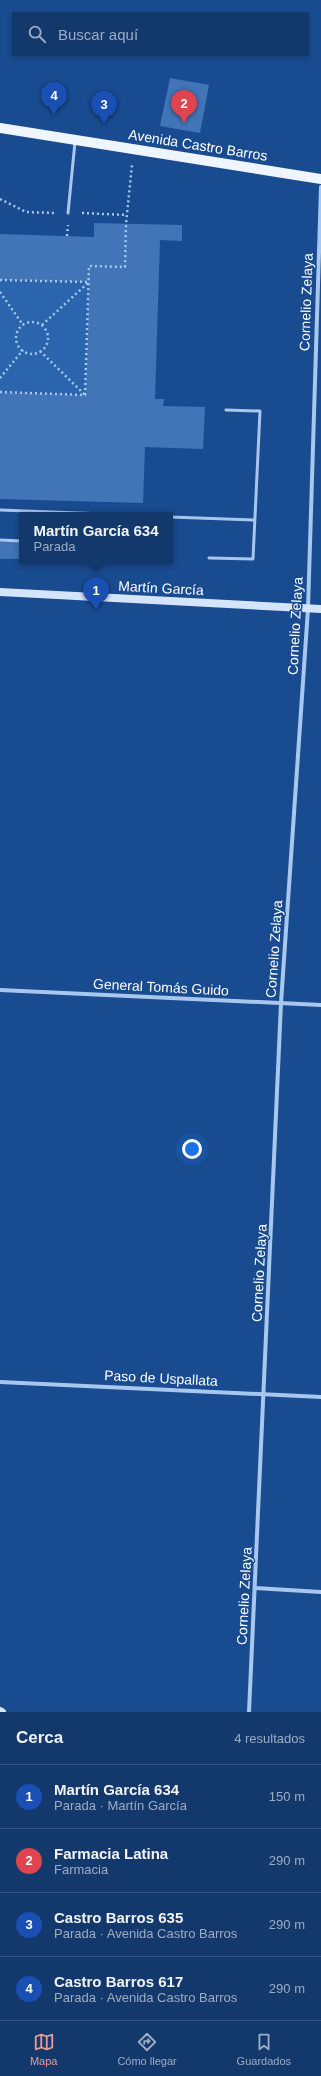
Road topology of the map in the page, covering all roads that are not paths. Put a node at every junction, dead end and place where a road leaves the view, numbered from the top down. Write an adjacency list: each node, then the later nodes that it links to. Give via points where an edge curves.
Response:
1 (0, 128): 2 (main road, Avenida Castro Barros)
2 (75, 140): 3 (main road, Avenida Castro Barros); 5 (lane)
3 (321, 179)
4 (321, 187): 15 (street, Cornelio Zelaya)
5 (68, 213)
6 (226, 410): 10 (lane, via 260,411)
7 (0, 510): 8 (lane)
8 (34, 512)
9 (173, 517): 10 (lane)
10 (254, 520): 13 (lane, via 253,559)
11 (0, 540): 12 (lane)
12 (19, 541)
13 (209, 558)
14 (0, 592): 15 (main road, Martín García)
15 (308, 609): 16 (main road, Martín García); 18 (street, Cornelio Zelaya)
16 (321, 609)
17 (0, 990): 18 (street, General Tomás Guido)
18 (281, 1003): 19 (street, General Tomás Guido); 21 (street, Cornelio Zelaya)
19 (321, 1005)
20 (0, 1382): 21 (street, Paso de Uspallata)
21 (264, 1394): 22 (street, Paso de Uspallata); 23 (street, Cornelio Zelaya)
22 (321, 1398)
23 (255, 1588): 24 (street); 25 (street, Cornelio Zelaya)
24 (321, 1592)
25 (249, 1712)

